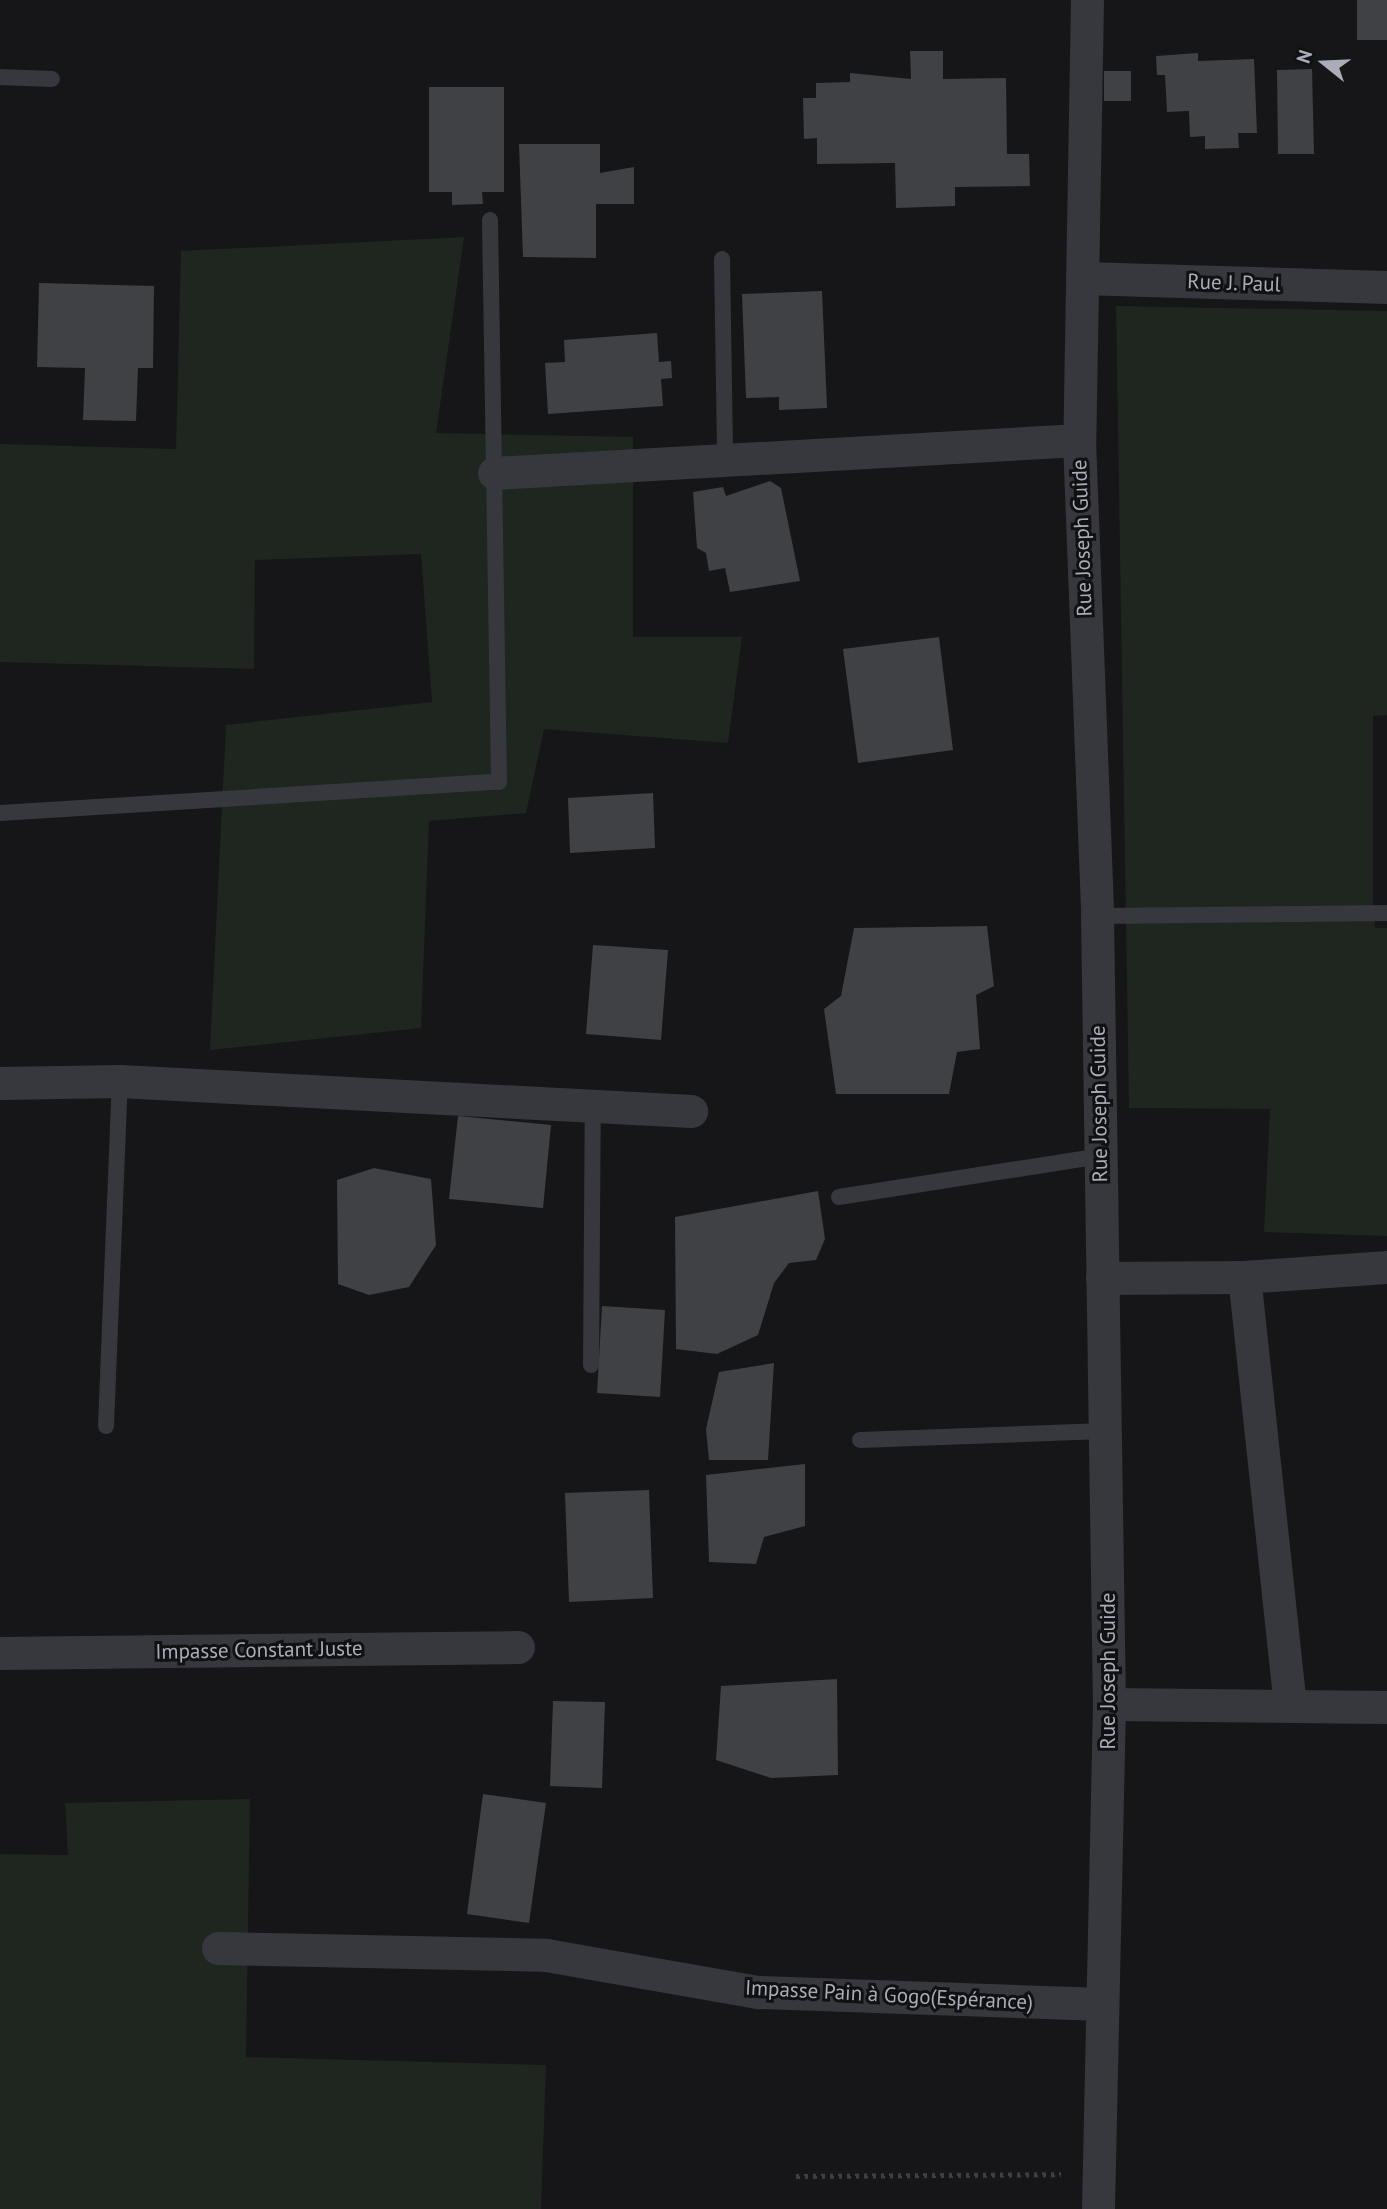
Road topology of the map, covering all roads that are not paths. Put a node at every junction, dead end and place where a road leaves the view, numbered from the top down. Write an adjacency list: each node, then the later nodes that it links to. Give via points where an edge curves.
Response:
1 (1087, 0): 6 (street, Rue Joseph Guide)
2 (0, 78): 3 (lane)
3 (52, 79)
4 (490, 220): 10 (lane)
5 (722, 259): 9 (lane)
6 (1082, 278): 7 (street, Rue J. Paul); 8 (street, Rue Joseph Guide)
7 (1387, 287)
8 (1079, 440): 9 (street); 13 (street, Rue Joseph Guide)
9 (725, 460): 10 (street)
10 (494, 473): 11 (lane, via 499,782)
11 (0, 813)
12 (1387, 913): 13 (lane)
13 (1097, 916): 18 (street, Rue Joseph Guide)
14 (120, 1081): 15 (street); 16 (street); 24 (lane)
15 (0, 1083)
16 (593, 1107): 17 (street); 23 (lane)
17 (691, 1111)
18 (1100, 1156): 19 (lane); 22 (street, Rue Joseph Guide)
19 (838, 1197)
20 (1387, 1267): 21 (street)
21 (1244, 1277): 22 (street); 30 (street)
22 (1102, 1278): 25 (street, Rue Joseph Guide)
23 (591, 1365)
24 (106, 1426)
25 (1104, 1431): 26 (lane); 29 (street, Rue Joseph Guide)
26 (860, 1440)
27 (517, 1647): 28 (street, Impasse Constant Juste)
28 (0, 1653)
29 (1109, 1704): 30 (street); 33 (street, Rue Joseph Guide)
30 (1290, 1706): 31 (street)
31 (1387, 1707)
32 (218, 1948): 33 (street, Impasse Pain à Gogo(Espérance), via 546,1955 759,1992)
33 (1102, 2004): 34 (street, Rue Joseph Guide)
34 (1098, 2209)

